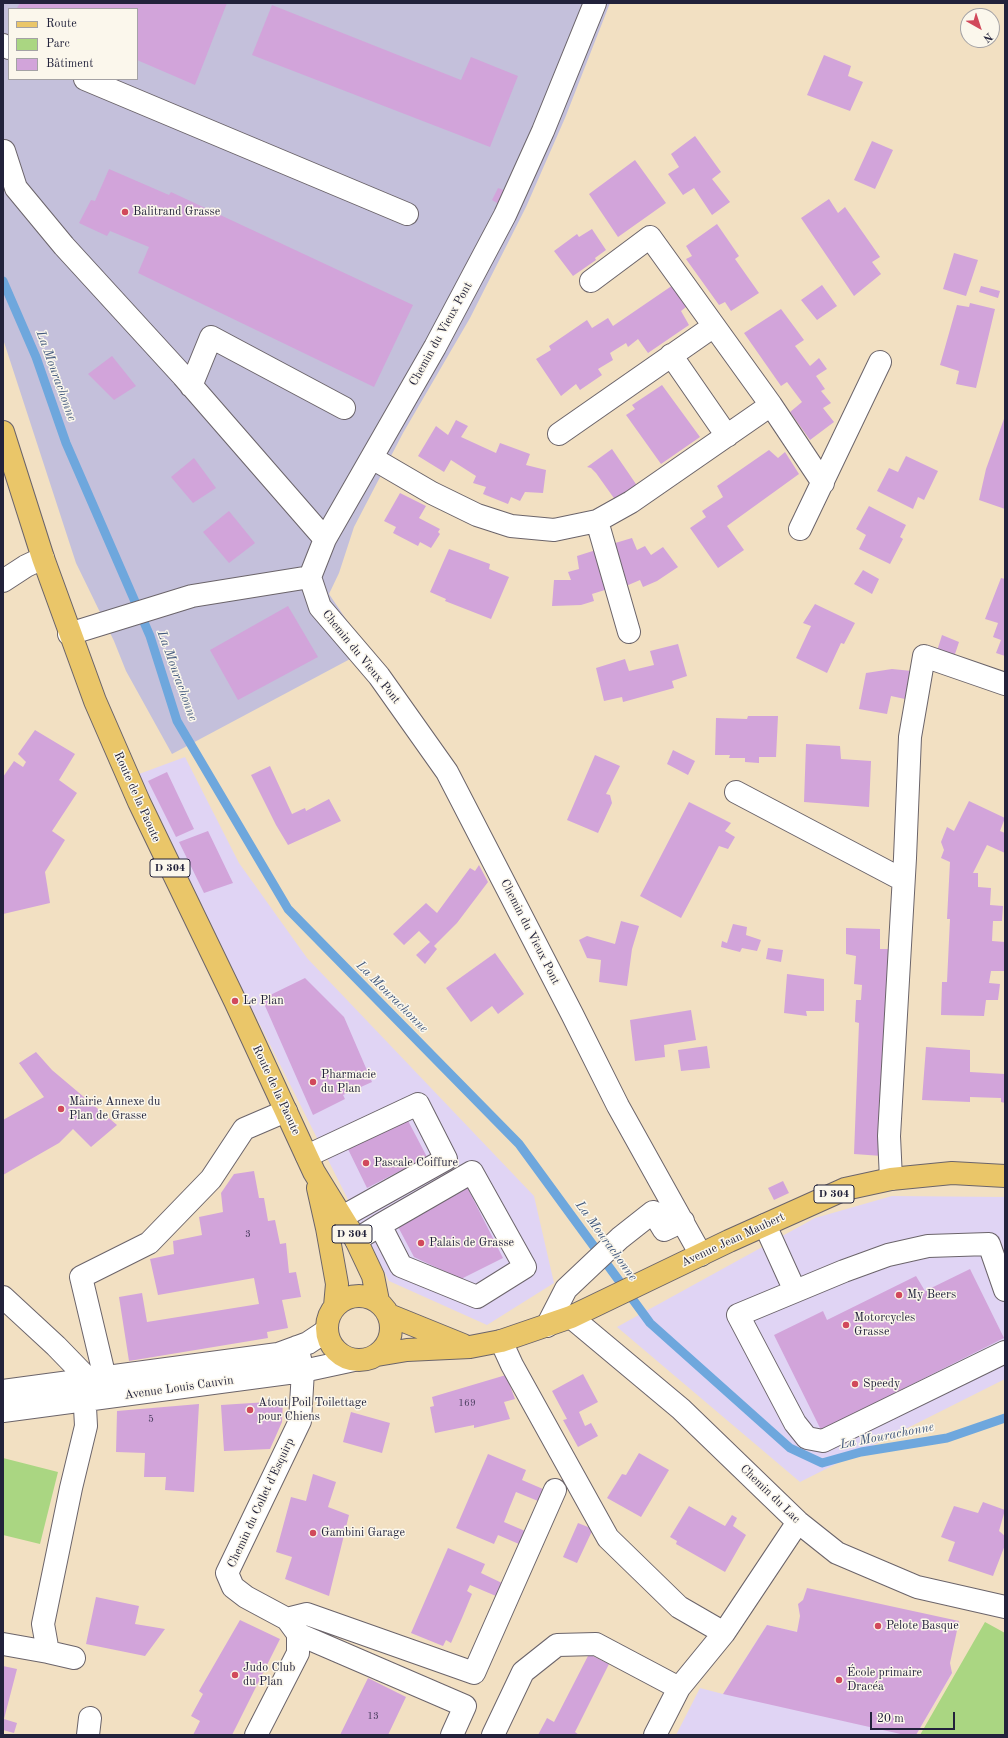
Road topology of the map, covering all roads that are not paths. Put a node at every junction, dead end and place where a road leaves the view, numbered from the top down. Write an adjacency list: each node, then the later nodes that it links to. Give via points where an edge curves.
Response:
1 (595, 3): 15 (street, Chemin du Vieux Pont, via 543,131 505,215)
2 (87, 80): 4 (street)
3 (4, 151): 9 (street, via 16,188 64,246)
4 (407, 214)
5 (591, 281): 6 (street, via 650,237)
6 (714, 326): 7 (street); 10 (street)
7 (671, 355): 13 (street); 14 (street)
8 (880, 362): 16 (street)
9 (191, 386): 11 (street, via 211,337); 19 (street)
10 (771, 405): 14 (street); 16 (street)
11 (344, 408)
12 (3, 432): 20 (main road, Route de la Paoute / D 304)
13 (559, 434)
14 (727, 436): 17 (street, via 631,502)
15 (372, 458): 17 (street, via 470,512 512,526 554,530); 19 (street, Chemin du Vieux Pont)
16 (823, 483): 18 (street)
17 (597, 521): 23 (street)
18 (800, 529)
19 (325, 539): 21 (street, Chemin du Vieux Pont)
20 (42, 558): 22 (street); 24 (main road, Route de la Paoute / D 304)
21 (310, 577): 24 (street, via 192,596); 33 (street, Chemin du Vieux Pont, via 320,607 379,676 447,772 618,1106)
22 (3, 581)
23 (629, 632)
24 (69, 634): 28 (main road, Route de la Paoute / D 304, via 139,802)
25 (1005, 684): 27 (street, via 924,656 910,736)
26 (736, 792): 27 (street)
27 (904, 880): 31 (street, via 889,1136)
28 (286, 1111): 29 (main road, Route de la Paoute / D 304); 53 (street, via 244,1129 211,1179 149,1243 81,1277)
29 (310, 1164): 32 (main road, Route de la Paoute / D 304); 32 (street, via 418,1104 446,1159); 41 (main road, Route de la Paoute / D 304, via 327,1228 337,1284)
30 (1005, 1176): 31 (main road, Avenue Jean Maubert / D 304, via 952,1173)
31 (891, 1179): 35 (main road, Avenue Jean Maubert / D 304, via 845,1189)
32 (342, 1217): 36 (main road, Route de la Paoute / D 304)
33 (683, 1221): 37 (street, Chemin du Vieux Pont); 44 (street, via 664,1230 653,1212 620,1238 566,1289)
34 (380, 1225): 34 (street, via 472,1172 525,1267 477,1297 401,1266); 36 (street)
35 (765, 1225): 37 (main road, Avenue Jean Maubert / D 304); 39 (street)
36 (356, 1240): 42 (main road, Route de la Paoute / D 304, via 373,1276)
37 (701, 1255): 43 (main road, Avenue Jean Maubert / D 304)
38 (1005, 1290): 39 (street, via 989,1244 928,1246 888,1255)
39 (795, 1291): 49 (street, via 738,1315 795,1423 808,1438 824,1441)
40 (3, 1297): 53 (street, via 56,1346)
41 (335, 1306): 42 (main road, via 351,1296 369,1297); 45 (main road, via 328,1317)
42 (383, 1308): 48 (main road); 50 (main road, via 391,1332 389,1341)
43 (572, 1317): 44 (main road, Avenue Jean Maubert / D 304); 57 (street, Chemin du Lac, via 681,1409)
44 (547, 1326): 46 (main road, Avenue Jean Maubert / D 304)
45 (326, 1331): 47 (street, Avenue Louis Cauvin); 51 (main road, via 335,1350)
46 (501, 1341): 48 (main road, Avenue Jean Maubert / D 304); 60 (street, via 608,1538 680,1606)
47 (298, 1347): 52 (street, Chemin du Collet d'Esquirp); 53 (street, Avenue Louis Cauvin, via 278,1354)
48 (470, 1347): 50 (main road, Avenue Jean Maubert / D 304, via 407,1350)
49 (1005, 1352)
50 (377, 1355): 51 (main road)
51 (354, 1360): 52 (street, Avenue Louis Cauvin)
52 (303, 1371): 53 (street, Avenue Louis Cauvin); 59 (street, Chemin du Collet d'Esquirp, via 300,1421 228,1573 233,1587)
53 (91, 1385): 54 (street, Avenue Louis Cauvin); 55 (street, Avenue Louis Cauvin); 62 (street, via 86,1426 43,1624)
54 (3, 1391)
55 (3, 1411)
56 (555, 1490): 59 (street, via 474,1673 307,1614)
57 (798, 1522): 58 (street, Chemin du Lac, via 838,1553 917,1587); 60 (street)
58 (1005, 1607)
59 (292, 1627): 65 (street, via 298,1653); 66 (street, Chemin du Collet d'Esquirp, via 465,1706)
60 (724, 1633): 64 (street)
61 (3, 1644): 62 (street)
62 (48, 1652): 63 (street)
63 (74, 1658)
64 (679, 1688): 67 (street, via 596,1644 557,1645 523,1672); 68 (street)
65 (256, 1735)
66 (452, 1735)
67 (493, 1735)
68 (655, 1735)

